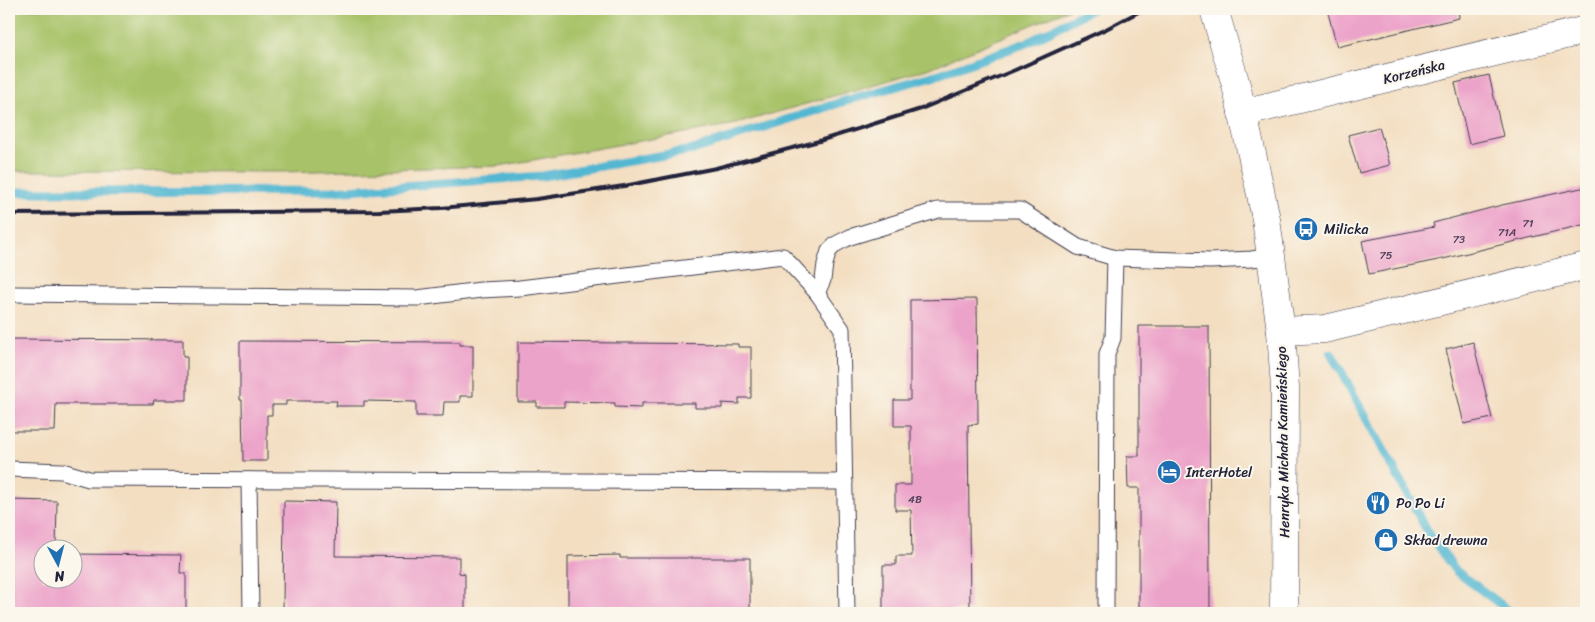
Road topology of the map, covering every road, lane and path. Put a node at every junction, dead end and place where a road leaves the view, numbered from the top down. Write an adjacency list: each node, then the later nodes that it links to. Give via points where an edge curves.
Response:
1 (1214, 9): 3 (street, Henryka Michała Kamieńskiego)
2 (1586, 30): 3 (street, Korzeńska)
3 (1242, 113): 4 (street, Henryka Michała Kamieńskiego)
4 (1271, 256): 5 (lane, via 1210,261); 9 (street, Henryka Michała Kamieńskiego)
5 (1115, 258): 7 (lane, via 1078,247 1020,210 938,210 836,244 829,251); 15 (lane, via 1113,338 1107,354)
6 (1586, 266): 9 (street, via 1326,329)
7 (817, 293): 8 (lane, via 783,256 417,298); 12 (lane, via 842,329)
8 (13, 294)
9 (1281, 330): 16 (street, Henryka Michała Kamieńskiego, via 1285,388)
10 (9, 469): 11 (lane, via 62,471 89,479)
11 (249, 480): 12 (lane); 13 (lane)
12 (845, 482): 14 (lane)
13 (251, 613)
14 (847, 613)
15 (1106, 613)
16 (1284, 613)

